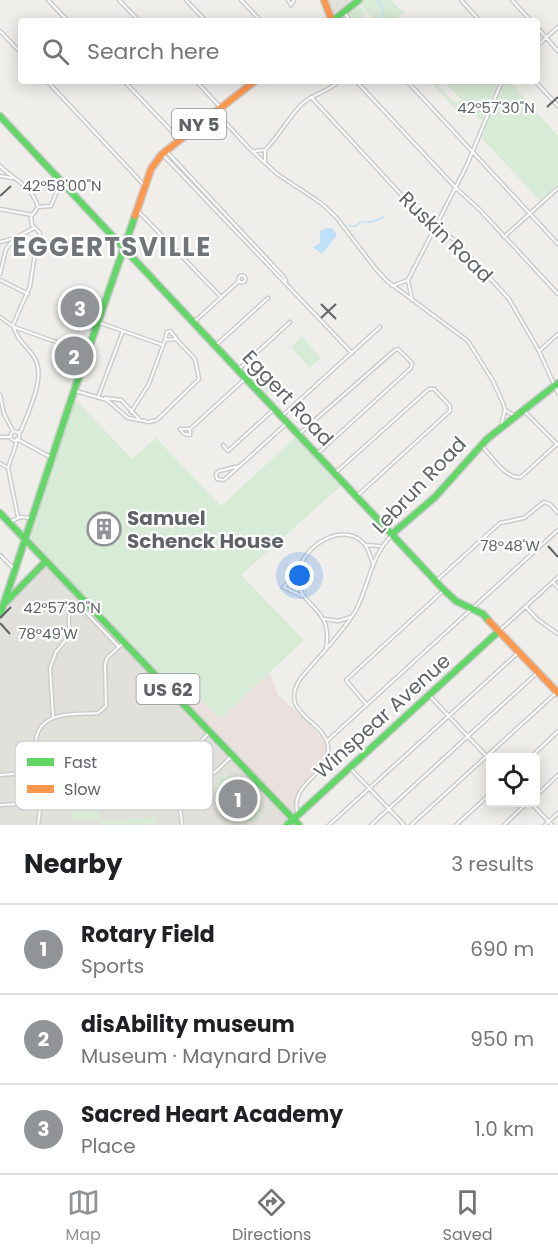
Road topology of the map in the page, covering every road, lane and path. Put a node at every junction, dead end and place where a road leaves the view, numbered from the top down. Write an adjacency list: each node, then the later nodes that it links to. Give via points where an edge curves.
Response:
1 (48, 0): 12 (street)
2 (119, 0): 13 (street)
3 (186, 0): 14 (street)
4 (241, 0): 15 (street)
5 (288, 0): 6 (street, via 291,5)
6 (294, 0)
7 (324, 0): 16 (street)
8 (359, 0): 11 (street)
9 (461, 0): 19 (street)
10 (512, 0): 20 (street)
11 (343, 12): 17 (street); 18 (street)
12 (65, 18)
13 (136, 18)
14 (203, 18)
15 (258, 18)
16 (331, 18)
17 (336, 18)
18 (348, 18)
19 (477, 18)
20 (528, 18)
21 (558, 27): 24 (street)
22 (0, 31): 26 (street)
23 (540, 31): 24 (street)
24 (546, 38): 25 (street); 27 (street)
25 (540, 43)
26 (18, 50)
27 (558, 51)
28 (50, 84): 56 (street)
29 (127, 84): 43 (street)
30 (199, 84): 39 (street)
31 (251, 84): 39 (street, NY 5)
32 (335, 84): 37 (street)
33 (359, 84): 58 (street)
34 (410, 84): 47 (street)
35 (501, 84): 47 (street)
36 (538, 84): 38 (street)
37 (311, 97): 44 (street); 66 (street, Ruskin Road, via 418,214)
38 (558, 106)
39 (221, 108): 40 (street, NY 5); 42 (street)
40 (213, 114): 42 (street); 43 (street, NY 5)
41 (0, 116): 55 (street, Eggert Road)
42 (224, 121): 45 (street)
43 (180, 140): 46 (street, NY 5)
44 (265, 150): 45 (street); 48 (street)
45 (252, 151): 48 (street)
46 (164, 152): 50 (street); 52 (street); 56 (street, NY 5)
47 (473, 152): 58 (street); 62 (street)
48 (267, 165): 79 (street, via 336,217)
49 (0, 166): 51 (street)
50 (185, 171): 52 (street); 64 (street)
51 (6, 172): 53 (street); 54 (street)
52 (181, 174): 65 (street)
53 (1, 177): 54 (street)
54 (15, 179): 59 (street, via 31,191)
55 (61, 181): 59 (street, via 51,206); 72 (street, Eggert Road)
56 (144, 185): 61 (street, NY 5)
57 (558, 188): 62 (street)
58 (456, 189): 66 (street); 68 (street)
59 (38, 207): 63 (street)
60 (0, 209): 63 (street)
61 (136, 209): 72 (street, NY 5); 82 (street)
62 (530, 213): 68 (street); 71 (street)
63 (32, 215): 67 (street)
64 (230, 220): 65 (street); 78 (street)
65 (227, 223): 78 (street)
66 (436, 226): 76 (street); 97 (street, Ruskin Road, via 457,242 509,299)
67 (34, 228): 69 (street); 80 (street, via 40,232)
68 (504, 237): 81 (street)
69 (15, 238): 70 (street); 73 (street)
70 (0, 242): 73 (street)
71 (558, 244)
72 (123, 247): 86 (street, NY 5); 87 (street, Eggert Road)
73 (6, 249): 74 (street)
74 (0, 274)
75 (0, 280): 80 (street)
76 (408, 280): 79 (street); 84 (street)
77 (239, 281): 82 (street)
78 (287, 284): 99 (street)
79 (392, 286): 84 (street)
80 (28, 294): 89 (street)
81 (558, 294)
82 (221, 297): 87 (street)
83 (268, 298): 96 (street)
84 (412, 300): 109 (street, via 468,340)
85 (0, 318): 89 (street)
86 (97, 322): 91 (street); 98 (street, NY 5)
87 (194, 322): 96 (street, Eggert Road)
88 (290, 322): 100 (street)
89 (14, 327): 98 (street); 119 (street, via 36,360 39,374)
90 (380, 327): 99 (street)
91 (123, 331): 95 (street); 106 (street)
92 (558, 334): 97 (street)
93 (176, 339): 94 (street); 94 (street, via 170,331); 114 (street, via 195,359 198,381 156,420)
94 (165, 340): 95 (street)
95 (163, 345): 111 (street, via 149,384)
96 (216, 345): 100 (street, Eggert Road)
97 (539, 351): 102 (street, Ruskin Road)
98 (87, 353): 103 (street, NY 5)
99 (352, 353): 112 (street)
100 (239, 369): 101 (street, Eggert Road)
101 (247, 378): 108 (street, Eggert Road); 117 (street)
102 (556, 384): 104 (street, Ruskin Road); 110 (street, Lebrun Road)
103 (74, 391): 106 (street); 128 (street, NY 5)
104 (558, 393)
105 (0, 395): 118 (street)
106 (98, 396): 107 (street)
107 (103, 398): 111 (street, via 121,400); 114 (street, via 125,417)
108 (275, 408): 112 (street, Eggert Road); 125 (street, via 228,451)
109 (505, 410): 113 (street); 116 (street)
110 (523, 411): 113 (street, Lebrun Road); 124 (street)
111 (131, 412): 114 (street)
112 (282, 416): 115 (street, Eggert Road)
113 (515, 416): 116 (street, Lebrun Road)
114 (141, 420)
115 (288, 422): 120 (street, Eggert Road); 130 (street)
116 (501, 426): 126 (street, Lebrun Road)
117 (190, 429)
118 (13, 431): 119 (street); 122 (street)
119 (18, 433): 123 (street)
120 (299, 434): 127 (street, Eggert Road); 127 (street, via 395,350 412,363)
121 (0, 437): 122 (street)
122 (10, 437): 123 (street)
123 (17, 440): 128 (street); 131 (street)
124 (557, 444): 126 (street, via 517,478 509,475)
125 (223, 445)
126 (481, 445): 140 (street, Lebrun Road, via 439,493)
127 (317, 453): 132 (street, Eggert Road)
128 (52, 458): 137 (street, NY 5)
129 (0, 464): 131 (street)
130 (240, 466): 130 (street, via 219,471 217,479 223,481)
131 (8, 468): 136 (street)
132 (335, 473): 133 (street, Eggert Road); 133 (street, via 429,389 442,397 450,411)
133 (357, 496): 140 (street, Eggert Road)
134 (0, 513): 138 (street, US 62)
135 (558, 513): 150 (street, via 544,502 524,518 500,523)
136 (18, 518): 137 (street); 138 (street)
137 (31, 518): 141 (street, NY 5)
138 (9, 523): 141 (street, US 62)
139 (558, 530): 157 (street)
140 (392, 534): 143 (street, Lebrun Road); 150 (street, Eggert Road)
141 (24, 539): 145 (street, US 62); 147 (street, NY 5)
142 (365, 545): 143 (street); 146 (street); 148 (street, via 347,535 324,540 306,555)
143 (382, 545): 146 (street, Lebrun Road)
144 (0, 555): 147 (street)
145 (46, 561): 155 (street); 163 (street, US 62)
146 (373, 564): 160 (street, Lebrun Road)
147 (13, 569): 155 (street, NY 5)
148 (298, 572): 154 (street); 154 (street, via 284,587)
149 (558, 577): 151 (street)
150 (436, 581): 153 (street, Eggert Road)
151 (553, 582): 152 (street); 156 (street)
152 (558, 588)
153 (444, 590): 157 (street, Eggert Road, via 456,601); 169 (street, via 346,680)
154 (303, 597): 159 (street)
155 (2, 602): 158 (street, NY 5)
156 (526, 607): 161 (street); 162 (street)
157 (473, 608): 161 (street, Eggert Road); 169 (street)
158 (0, 615)
159 (322, 617): 160 (street, via 338,621); 164 (street, via 327,632)
160 (351, 617): 164 (street, Lebrun Road)
161 (499, 631): 165 (street, Eggert Road); 168 (street, Winspear Avenue)
162 (558, 634)
163 (121, 644): 171 (street, via 105,664 106,706 98,713); 171 (street, via 81,607 71,610 67,618 69,636 56,652 50,668); 173 (street, US 62)
164 (326, 649): 177 (street, Lebrun Road, via 300,679 294,695 298,709)
165 (519, 652): 166 (street, Eggert Road); 170 (street)
166 (538, 672): 167 (street, Eggert Road); 174 (street)
167 (557, 693): 178 (street)
168 (429, 695): 170 (street); 183 (street, Winspear Avenue)
169 (366, 705): 177 (street)
170 (449, 716): 174 (street); 188 (street)
171 (53, 717): 175 (street, via 42,724)
172 (558, 731): 179 (street)
173 (210, 732): 176 (street); 180 (street, US 62)
174 (468, 736): 181 (street); 195 (street)
175 (37, 741)
176 (201, 741)
177 (327, 741): 199 (street, via 325,762 298,795)
178 (490, 753)
179 (535, 753)
180 (232, 755): 184 (street); 199 (street, US 62)
181 (486, 755)
182 (486, 757): 208 (street)
183 (350, 767): 188 (street); 199 (street, Winspear Avenue)
184 (213, 773)
185 (15, 774): 186 (street)
186 (0, 775)
187 (558, 775): 189 (street)
188 (369, 788): 195 (street); 205 (street)
189 (540, 792)
190 (486, 798): 209 (street)
191 (15, 804): 192 (street)
192 (0, 805)
193 (524, 807): 210 (street)
194 (534, 807): 200 (street)
195 (389, 809): 206 (street); 207 (street)
196 (39, 810): 201 (street)
197 (180, 810): 202 (street)
198 (558, 813): 200 (street)
199 (296, 817): 203 (street, Winspear Avenue); 204 (street, US 62)
200 (549, 822): 211 (street); 212 (street)
201 (38, 825)
202 (182, 825)
203 (287, 825)
204 (299, 825)
205 (329, 825)
206 (371, 825)
207 (404, 825)
208 (411, 825)
209 (456, 825)
210 (504, 825)
211 (545, 825)
212 (552, 825)

